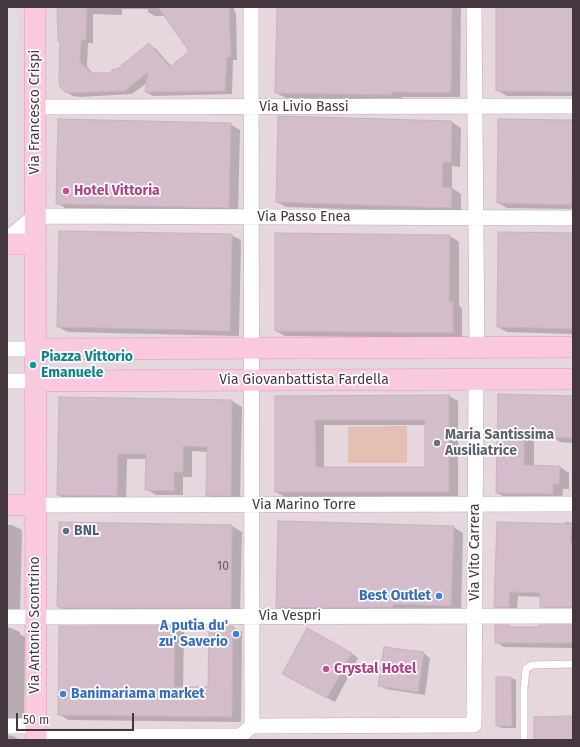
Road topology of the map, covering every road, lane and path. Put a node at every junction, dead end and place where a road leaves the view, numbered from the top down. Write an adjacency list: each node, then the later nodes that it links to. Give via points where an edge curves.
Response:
1 (35, 7): 6 (main road, Via Francesco Crispi)
2 (251, 7): 7 (street)
3 (474, 7): 4 (street)
4 (475, 106): 5 (street, Via Livio Bassi); 7 (street, Via Livio Bassi); 10 (street)
5 (573, 106)
6 (35, 107): 7 (street, Via Livio Bassi); 8 (main road, Via Francesco Crispi)
7 (251, 107): 9 (street)
8 (35, 216): 9 (street, Via Passo Enea); 12 (street); 14 (main road, Via Francesco Crispi)
9 (251, 217): 10 (street, Via Passo Enea); 16 (street)
10 (476, 217): 11 (street, Via Passo Enea); 17 (street)
11 (573, 218)
12 (7, 239)
13 (7, 244): 14 (main road)
14 (35, 244): 19 (main road, Via Francesco Crispi)
15 (573, 347): 17 (main road)
16 (251, 348): 17 (main road); 19 (main road); 22 (street)
17 (477, 348)
18 (7, 349): 19 (street)
19 (35, 349): 24 (main road, Via Francesco Crispi)
20 (476, 379): 21 (main road, Via Giovanbattista Fardella); 22 (main road, Via Giovanbattista Fardella); 25 (street, Via Vito Carrera)
21 (573, 379)
22 (251, 380): 24 (main road, Via Giovanbattista Fardella); 28 (street)
23 (7, 381): 24 (street)
24 (35, 381): 29 (main road, Via Antonio Scontrino)
25 (475, 504): 26 (street, Via Marino Torre); 28 (street, Via Marino Torre); 31 (street, Via Vito Carrera)
26 (573, 504)
27 (7, 505): 29 (main road)
28 (251, 505): 29 (street, Via Marino Torre); 30 (street)
29 (36, 514): 34 (main road, Via Antonio Scontrino)
30 (251, 616): 31 (street, Via Vespri); 34 (street, Via Vespri); 37 (street)
31 (474, 616): 32 (street, Via Vespri); 37 (street, Via Vito Carrera, via 474,725)
32 (573, 616)
33 (7, 617): 34 (street, Via Vespri)
34 (36, 617): 38 (main road, Via Antonio Scontrino)
35 (573, 664): 40 (lane, via 532,665 526,669)
36 (7, 726): 38 (street)
37 (252, 726): 39 (street, via 240,736)
38 (35, 734): 39 (street)
39 (127, 738)
40 (524, 740)

